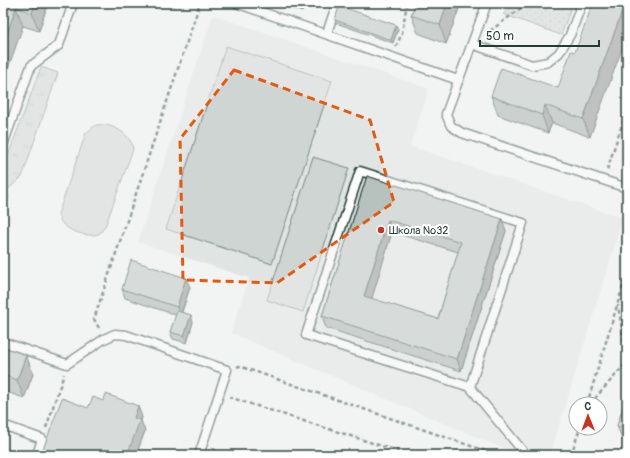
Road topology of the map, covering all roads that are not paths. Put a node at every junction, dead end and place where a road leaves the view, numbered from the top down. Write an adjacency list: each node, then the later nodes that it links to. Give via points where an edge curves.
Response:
1 (73, 3): 9 (lane, via 59,44 31,66)
2 (236, 3): 6 (lane)
3 (337, 3): 6 (lane)
4 (487, 3): 7 (lane)
5 (582, 3): 7 (lane, via 570,34 559,53 548,62 532,65)
6 (327, 34): 8 (lane)
7 (472, 44): 8 (lane)
8 (458, 80): 10 (lane, via 446,114 451,126 462,133)
9 (3, 143)
10 (627, 188)
11 (3, 342): 15 (lane, via 67,364 104,339 115,334 126,335 226,370)
12 (470, 387): 12 (lane, via 306,335 360,171 523,223); 16 (lane)
13 (3, 425): 14 (lane, via 42,439)
14 (37, 455)
15 (199, 455)
16 (526, 455)

